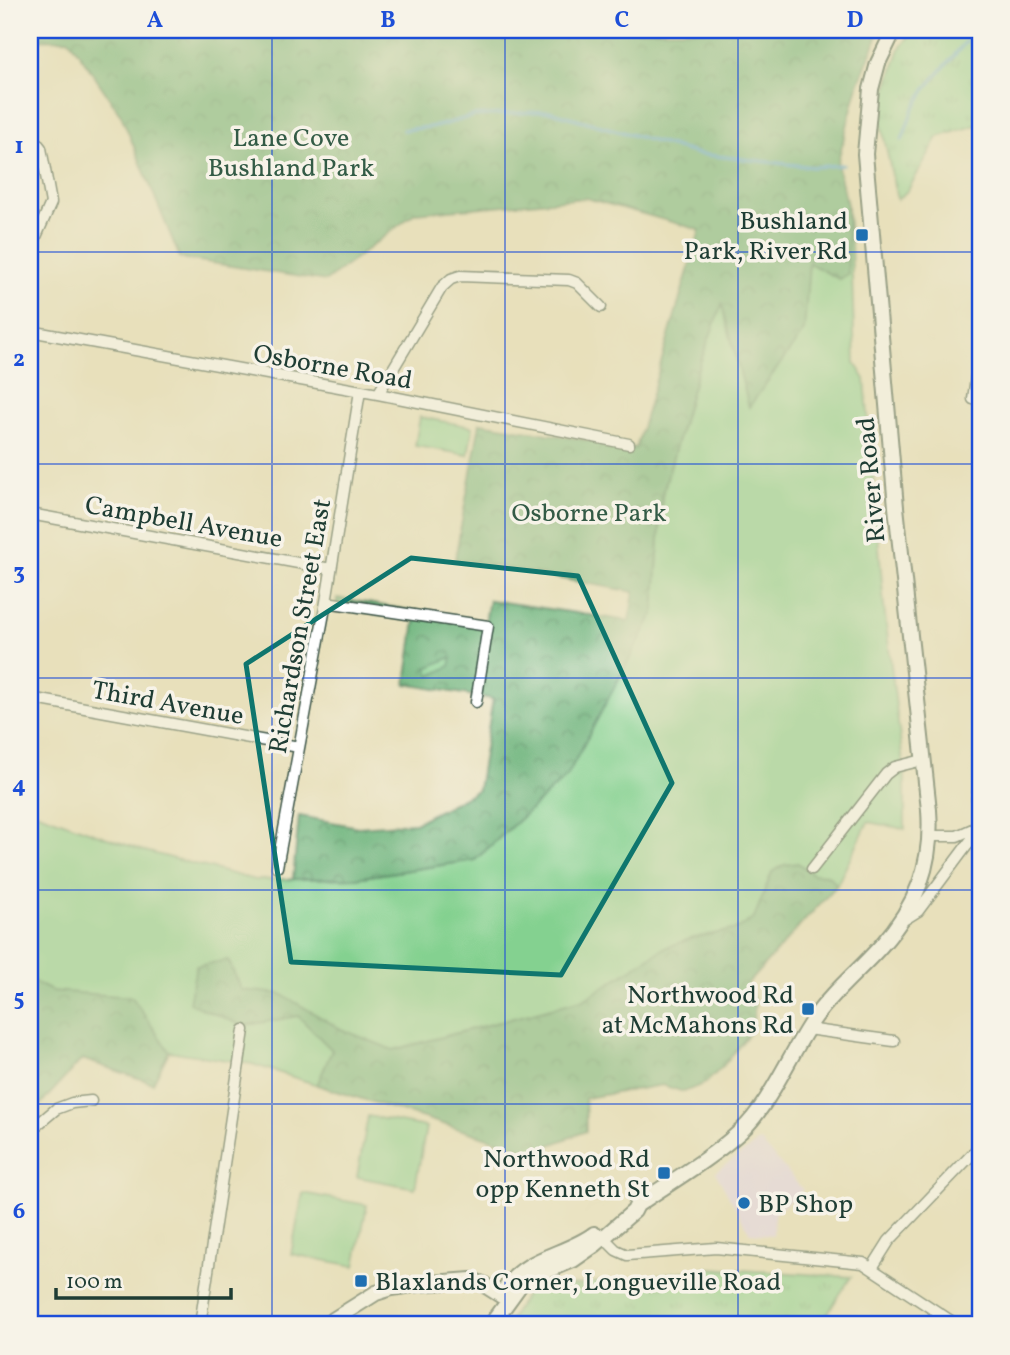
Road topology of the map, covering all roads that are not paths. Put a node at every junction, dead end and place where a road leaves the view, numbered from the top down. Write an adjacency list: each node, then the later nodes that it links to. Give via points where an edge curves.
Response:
1 (894, 30): 17 (main road, River Road, via 870,89 865,154)
2 (30, 134): 3 (street, via 41,148 51,203)
3 (30, 250)
4 (601, 307): 8 (street, via 569,280 451,279)
5 (30, 331): 7 (street, Osborne Road)
6 (980, 350): 9 (street)
7 (360, 391): 8 (street, Osborne Road); 12 (street, Richardson Street East)
8 (378, 394): 10 (street, Osborne Road)
9 (973, 399)
10 (629, 444)
11 (30, 514): 12 (street, Campbell Avenue)
12 (331, 569): 13 (street, Richardson Street East)
13 (326, 602): 15 (street, via 488,626); 16 (street, Richardson Street East)
14 (30, 698): 16 (street, Third Avenue)
15 (476, 702)
16 (299, 747): 22 (street, Richardson Street East)
17 (923, 760): 21 (main road, River Road); 23 (street, via 895,767 887,774)
18 (980, 780): 19 (street)
19 (980, 806)
20 (980, 827): 21 (street, via 957,836); 24 (street, via 918,911)
21 (931, 835): 24 (main road, River Road, via 922,881)
22 (277, 867)
23 (812, 869)
24 (899, 924): 25 (main road, River Road)
25 (807, 1029): 27 (street); 31 (main road, River Road, via 749,1123)
26 (244, 1030): 34 (street)
27 (894, 1041)
28 (91, 1101): 29 (street, via 56,1108)
29 (30, 1131)
30 (980, 1146): 32 (street, via 889,1241)
31 (601, 1234): 32 (street, via 622,1253 635,1256 716,1248 863,1263); 33 (main road, River Road, via 521,1269)
32 (872, 1268): 38 (street)
33 (504, 1298): 35 (main road, via 471,1280 392,1288 361,1301); 36 (main road); 37 (main road)
34 (200, 1325)
35 (325, 1325)
36 (483, 1325)
37 (491, 1325)
38 (957, 1325)

